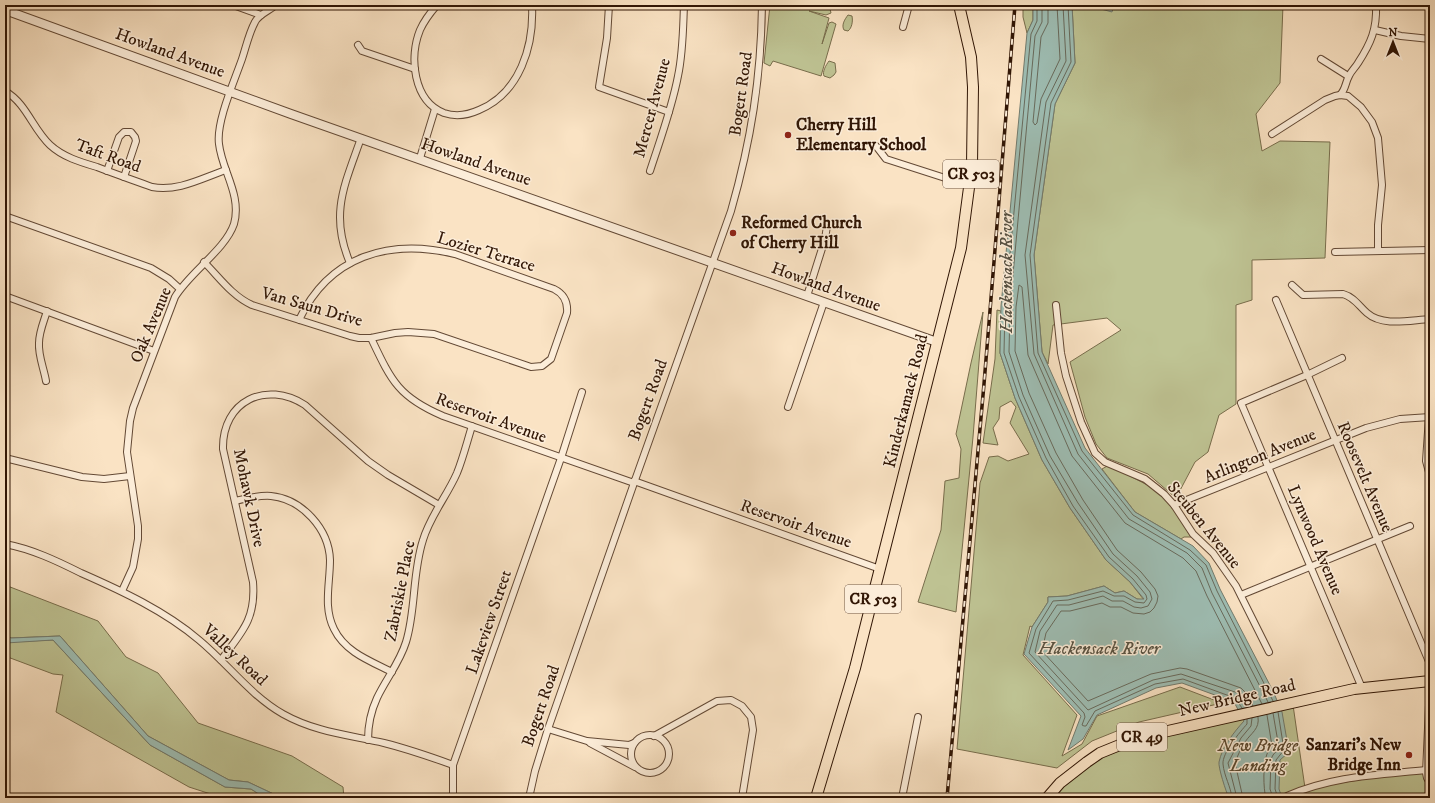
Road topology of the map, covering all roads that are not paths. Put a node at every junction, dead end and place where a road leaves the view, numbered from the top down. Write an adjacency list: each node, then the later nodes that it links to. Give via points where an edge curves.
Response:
1 (233, 5): 12 (street)
2 (276, 5): 12 (street, Oak Avenue)
3 (437, 5): 18 (street, via 420,30 414,52)
4 (532, 5): 23 (street, via 532,23 526,57 510,87 492,103 471,114 454,115)
5 (609, 5): 24 (street, via 608,38 598,87)
6 (684, 5): 24 (street, Mercer Avenue, via 680,68)
7 (762, 5): 40 (street, Bogert Road, via 759,72 749,142 731,211)
8 (909, 5): 13 (street)
9 (959, 5): 33 (main road, Kinderkamack Road / CR 503, via 973,68)
10 (1376, 5): 14 (street)
11 (5, 10): 21 (street, Howland Avenue)
12 (261, 15): 21 (street, Oak Avenue, via 255,21)
13 (903, 27)
14 (1375, 30): 15 (street); 19 (street, via 1358,64)
15 (1430, 39)
16 (358, 45): 18 (street, via 362,51)
17 (1321, 59): 19 (street)
18 (415, 69): 23 (street, via 421,90)
19 (1348, 76): 22 (street, via 1346,87)
20 (5, 91): 30 (street, Taft Road, via 24,108 36,129 51,146 69,158)
21 (231, 91): 26 (street, Howland Avenue); 29 (street, Oak Avenue, via 219,136)
22 (1340, 95): 25 (street, via 1326,100); 37 (street, via 1348,96 1361,107 1372,122 1378,138 1382,185)
23 (435, 109): 28 (street)
24 (669, 112): 31 (street, Mercer Avenue)
25 (1272, 134)
26 (361, 138): 28 (street, Howland Avenue); 41 (street, via 343,188 339,214 342,239)
27 (876, 146): 33 (street, via 886,159)
28 (420, 158): 40 (street, Howland Avenue)
29 (226, 170): 32 (street, Taft Road, via 170,188 152,187); 39 (street, Oak Avenue, via 235,194 234,223 226,239)
30 (107, 171): 32 (street, Taft Road); 32 (street, via 119,137 124,132 131,132 136,141)
31 (650, 171)
32 (124, 177)
33 (970, 186): 53 (main road, Kinderkamack Road / CR 503, via 959,255)
34 (5, 216): 43 (street, via 151,268)
35 (826, 226): 45 (street, via 825,239)
36 (1430, 250): 37 (street)
37 (1378, 251): 38 (street)
38 (1335, 252)
39 (204, 262): 43 (street, Oak Avenue); 51 (street, Van Saun Drive, via 242,299)
40 (713, 262): 45 (street, Howland Avenue); 69 (street, Bogert Road)
41 (350, 263): 51 (street, Lozier Terrace, via 321,285); 56 (street, Lozier Terrace, via 383,251 425,248 455,254 554,289 563,296 568,307 554,355)
42 (1292, 285): 50 (street, via 1303,295 1348,295 1367,314 1379,320)
43 (180, 289): 54 (street, Oak Avenue)
44 (5, 296): 49 (street)
45 (807, 296): 47 (street, Howland Avenue)
46 (1276, 300): 57 (street, Roosevelt Avenue)
47 (824, 302): 53 (street, Howland Avenue); 60 (street)
48 (1056, 305): 72 (street, Steuben Avenue, via 1066,376 1081,422 1095,453 1105,462 1145,479)
49 (47, 311): 54 (street); 58 (street, via 39,336)
50 (1430, 319)
51 (299, 320): 52 (street, Van Saun Drive, via 350,336)
52 (371, 338): 56 (street, Van Saun Drive, via 408,332 434,334 531,367); 62 (street, Reservoir Avenue, via 389,375 405,394 424,408)
53 (937, 342): 76 (main road, Kinderkamack Road / CR 503)
54 (154, 350): 67 (street, Oak Avenue, via 130,421 127,452)
55 (1342, 358): 57 (street)
56 (542, 366)
57 (1307, 375): 63 (street, Roosevelt Avenue); 66 (street, Lynwood Avenue, via 1241,403)
58 (46, 381)
59 (582, 392): 65 (street, Lakeview Street)
60 (788, 407)
61 (1429, 417): 63 (street, Arlington Avenue, via 1383,422); 68 (street, via 1426,461)
62 (472, 426): 65 (street, Reservoir Avenue); 71 (street, Zabriskie Place, via 457,473)
63 (1335, 441): 66 (street, Arlington Avenue); 74 (street, Roosevelt Avenue)
64 (5, 458): 67 (street, via 82,477 104,479)
65 (561, 458): 69 (street, Reservoir Avenue); 92 (street, Lakeview Street)
66 (1268, 467): 72 (street, Arlington Avenue); 77 (street, Lynwood Avenue)
67 (130, 476): 78 (street, Oak Avenue, via 138,539 134,562)
68 (1430, 476)
69 (634, 482): 76 (street, Reservoir Avenue); 87 (street, Bogert Road)
70 (235, 501): 71 (street, Mohawk Drive, via 223,449 224,431 239,407 253,398 270,394 297,400 368,461); 81 (street, Mohawk Drive, via 253,582 253,601 252,612 244,631); 83 (street, via 271,496 289,501 310,515 322,531 329,550 328,602 335,630 346,646)
71 (439, 505): 83 (street, Zabriskie Place, via 419,553 409,631)
72 (1174, 505): 79 (street, Steuben Avenue, via 1192,534 1213,553)
73 (1410, 526): 74 (street)
74 (1377, 540): 77 (street); 82 (street, Roosevelt Avenue)
75 (5, 544): 78 (street, Valley Road, via 50,558)
76 (880, 568): 100 (main road, Kinderkamack Road / CR 503, via 855,668)
77 (1311, 568): 79 (street); 85 (street, Lynwood Avenue)
78 (122, 591): 81 (street, Valley Road, via 181,626)
79 (1241, 595): 80 (street, Steuben Avenue)
80 (1269, 652)
81 (221, 660): 89 (street, Valley Road, via 255,695 283,714 327,732)
82 (1430, 664)
83 (392, 672): 89 (street, Zabriskie Place, via 373,708)
84 (1430, 682): 85 (main road, New Bridge Road / CR 49); 94 (street)
85 (1362, 688): 102 (main road, New Bridge Road / CR 49, via 1235,715 1119,745 1087,762 1060,783)
86 (918, 717): 101 (street)
87 (548, 729): 90 (street); 98 (street, Bogert Road)
88 (654, 736): 91 (street, via 643,737); 93 (street, via 667,746 667,763 654,773); 99 (street, via 717,701 731,700 742,706 751,717 753,730)
89 (368, 740): 92 (street, Valley Road, via 414,751)
90 (587, 741): 91 (street); 93 (street)
91 (634, 744): 93 (street, via 630,754)
92 (453, 765): 97 (street, Lakeview Street)
93 (637, 769)
94 (1426, 770): 95 (street); 96 (street, via 1340,779 1305,788)
95 (1430, 783)
96 (1287, 796)
97 (453, 798)
98 (529, 798)
99 (742, 798)
100 (816, 798)
101 (902, 798)
102 (1047, 798)

